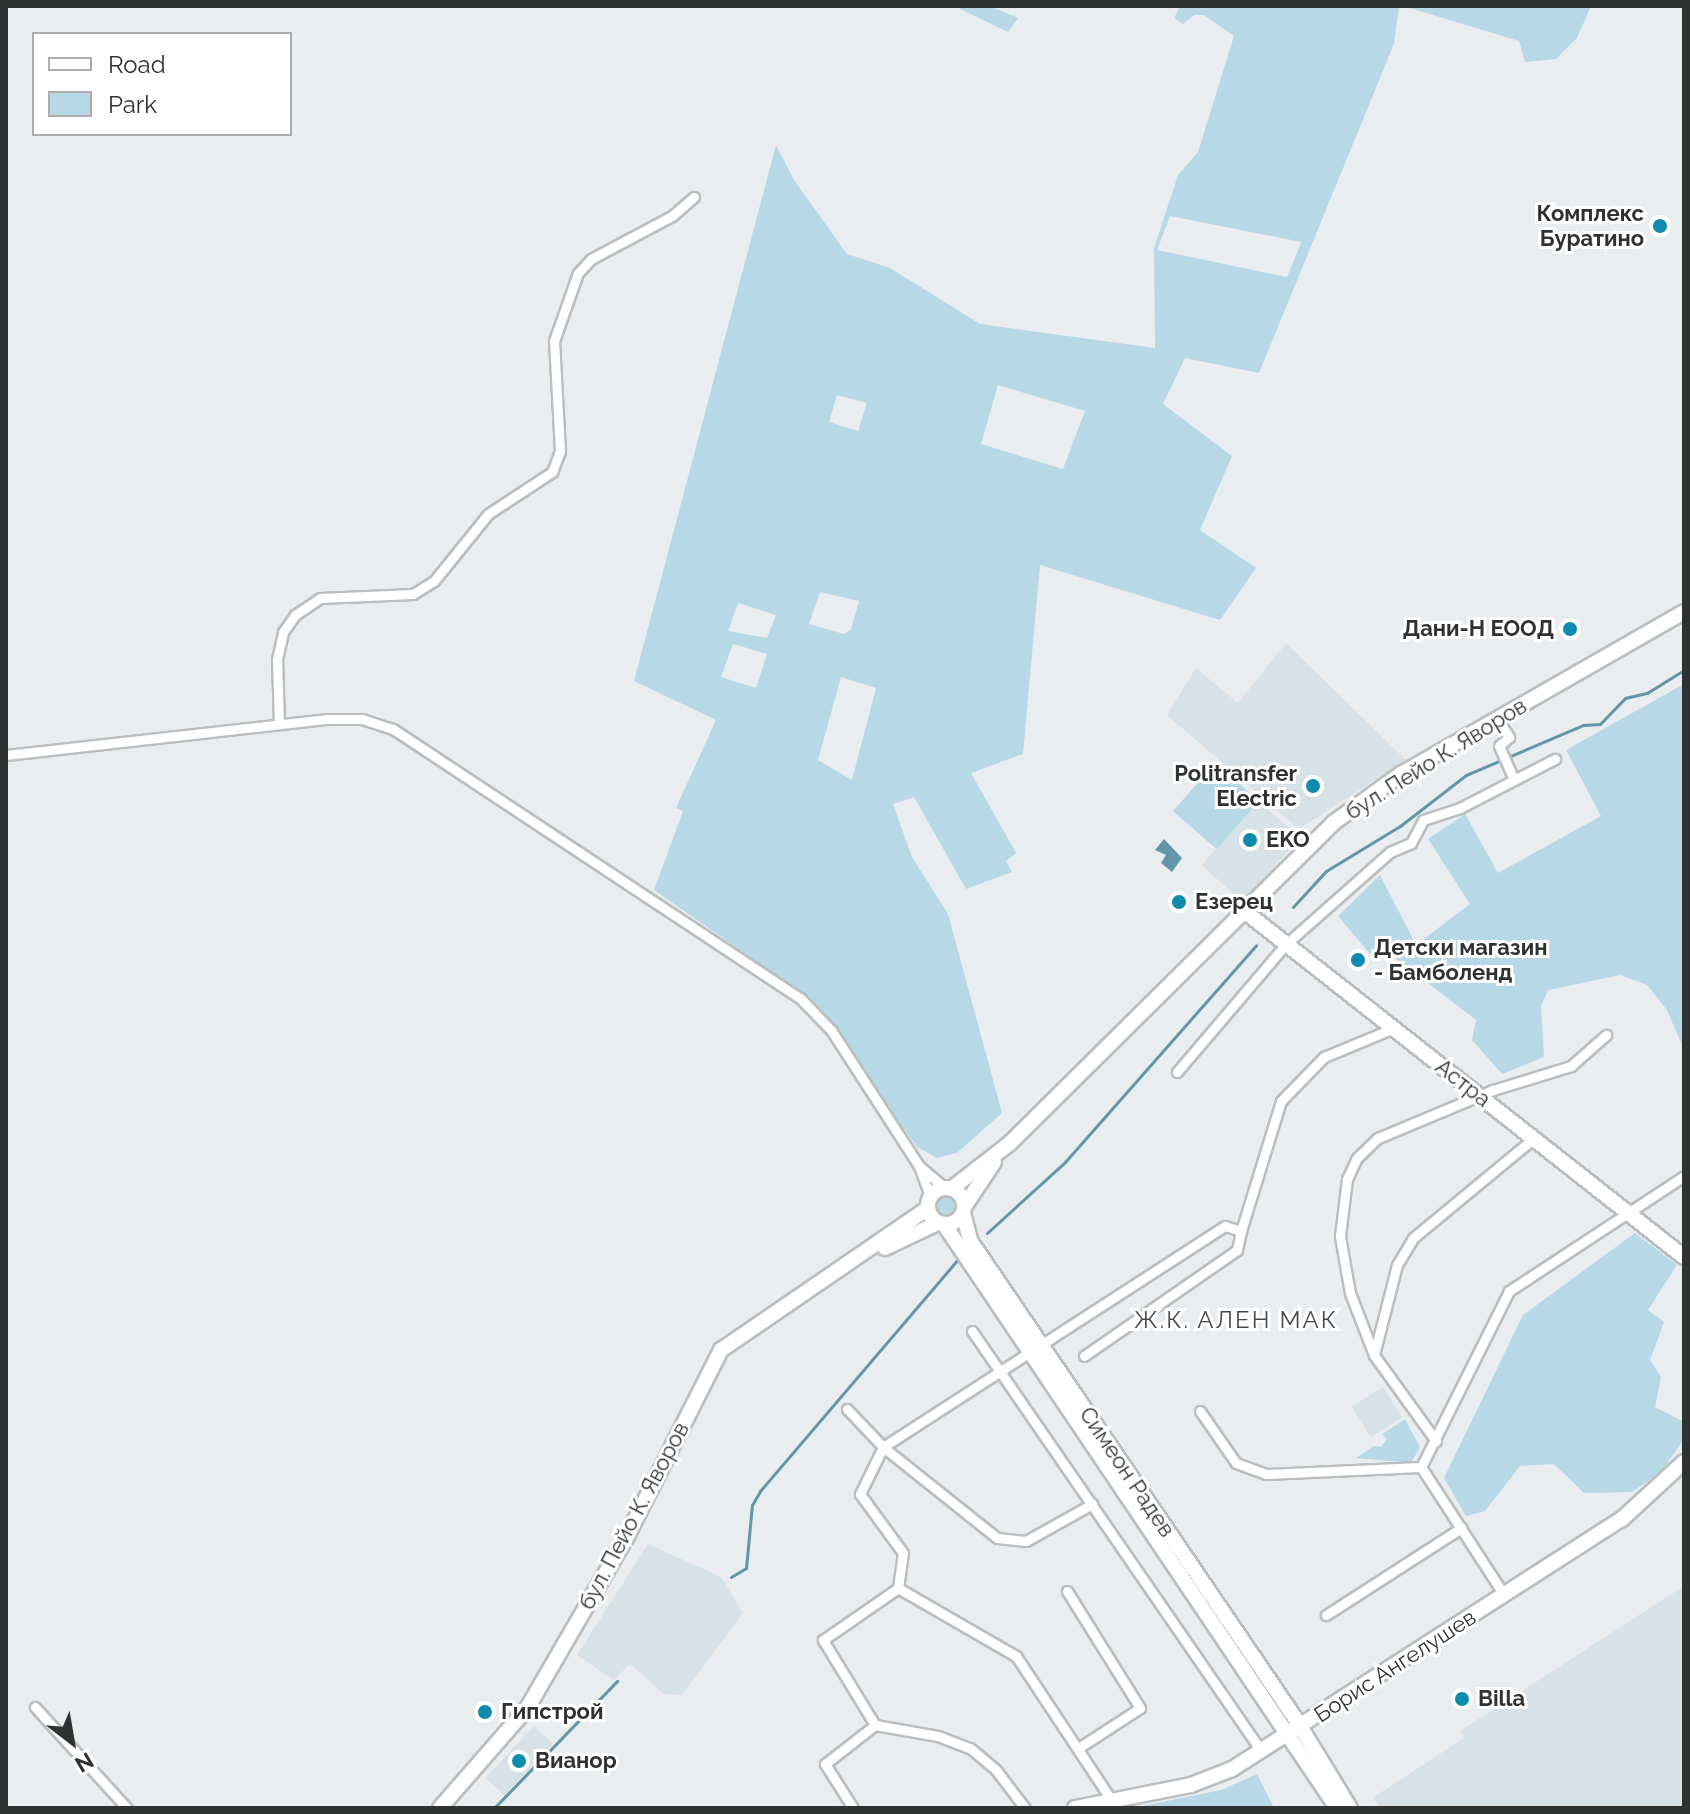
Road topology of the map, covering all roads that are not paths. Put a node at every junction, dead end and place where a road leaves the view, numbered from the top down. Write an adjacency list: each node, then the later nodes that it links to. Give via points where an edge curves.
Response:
1 (694, 197): 4 (street, via 672,216 591,259 578,273 554,341 560,451 552,472 488,514 434,581 413,594 320,598 295,615 283,632 277,659)
2 (1684, 612): 3 (street, бул. Пейо К. Яворов)
3 (1497, 719): 7 (street, via 1509,737 1499,746); 8 (street, бул. Пейо К. Яворов, via 1357,805)
4 (279, 723): 5 (street); 16 (street, via 362,719 393,729 721,942 800,998 831,1030)
5 (6, 755)
6 (1555, 759): 7 (street)
7 (1512, 775): 9 (street, via 1460,808 1423,820 1411,843 1390,852)
8 (1243, 910): 9 (street, Астра); 15 (street, бул. Пейо К. Яворов)
9 (1286, 944): 10 (street, Астра); 12 (street)
10 (1394, 1028): 13 (street, Астра); 23 (street, via 1324,1057 1281,1101)
11 (1606, 1035): 13 (street, via 1582,1061)
12 (1177, 1072)
13 (1483, 1098): 14 (street, Астра); 28 (street, via 1378,1138 1357,1158 1347,1179 1340,1236 1350,1293)
14 (1534, 1138): 21 (street, Астра); 28 (street, via 1413,1238 1397,1265)
15 (1010, 1143): 18 (street, бул. Пейо К. Яворов); 20 (street, бул. Пейо К. Яворов)
16 (919, 1166): 18 (street); 19 (street)
17 (1684, 1176): 21 (street)
18 (948, 1188): 19 (street, бул. Пейо К. Яворов); 20 (street, Симеон Радев)
19 (928, 1203): 22 (street, Симеон Радев); 25 (street, бул. Пейо К. Яворов)
20 (963, 1210): 22 (street, бул. Пейо К. Яворов); 27 (street, Симеон Радев, via 971,1242)
21 (1625, 1211): 24 (street, Астра); 33 (street, via 1509,1291)
22 (941, 1224): 25 (street, бул. Пейо К. Яворов); 27 (street, Симеон Радев)
23 (1241, 1231): 27 (street, via 1225,1226); 29 (street, via 1237,1250)
24 (1684, 1257)
25 (859, 1260): 50 (street, бул. Пейо К. Яворов, via 721,1350 626,1538 528,1707)
26 (972, 1331): 30 (street)
27 (1036, 1348): 30 (street); 45 (street, Симеон Радев)
28 (1374, 1355): 33 (street)
29 (1084, 1356)
30 (1001, 1372): 34 (street); 37 (street)
31 (847, 1409): 34 (street)
32 (1200, 1411): 36 (street, via 1236,1463 1266,1474)
33 (1436, 1441): 36 (street)
34 (883, 1447): 37 (street, via 997,1538 1010,1542 1026,1541); 39 (street, via 860,1494 903,1553)
35 (1684, 1462): 41 (street, Борис Ангелушев, via 1622,1519)
36 (1421, 1467): 38 (street)
37 (1092, 1504): 47 (street)
38 (1461, 1528): 41 (street); 42 (street)
39 (898, 1588): 44 (street, via 823,1640); 46 (street, via 1016,1656)
40 (1067, 1591): 46 (street, via 1140,1708)
41 (1504, 1595): 45 (street, Борис Ангелушев)
42 (1326, 1615)
43 (35, 1707): 49 (street)
44 (875, 1725): 51 (street, via 825,1764); 52 (street, via 938,1736 970,1748 996,1770)
45 (1296, 1730): 47 (street, Борис Ангелушев); 54 (street); 55 (street)
46 (1080, 1747): 48 (street)
47 (1262, 1752): 48 (street, Борис Ангелушев, via 1211,1779)
48 (1118, 1803): 53 (street, Борис Ангелушев)
49 (127, 1808)
50 (440, 1808)
51 (853, 1808)
52 (1025, 1808)
53 (1075, 1808)
54 (1337, 1808)
55 (1350, 1808)

